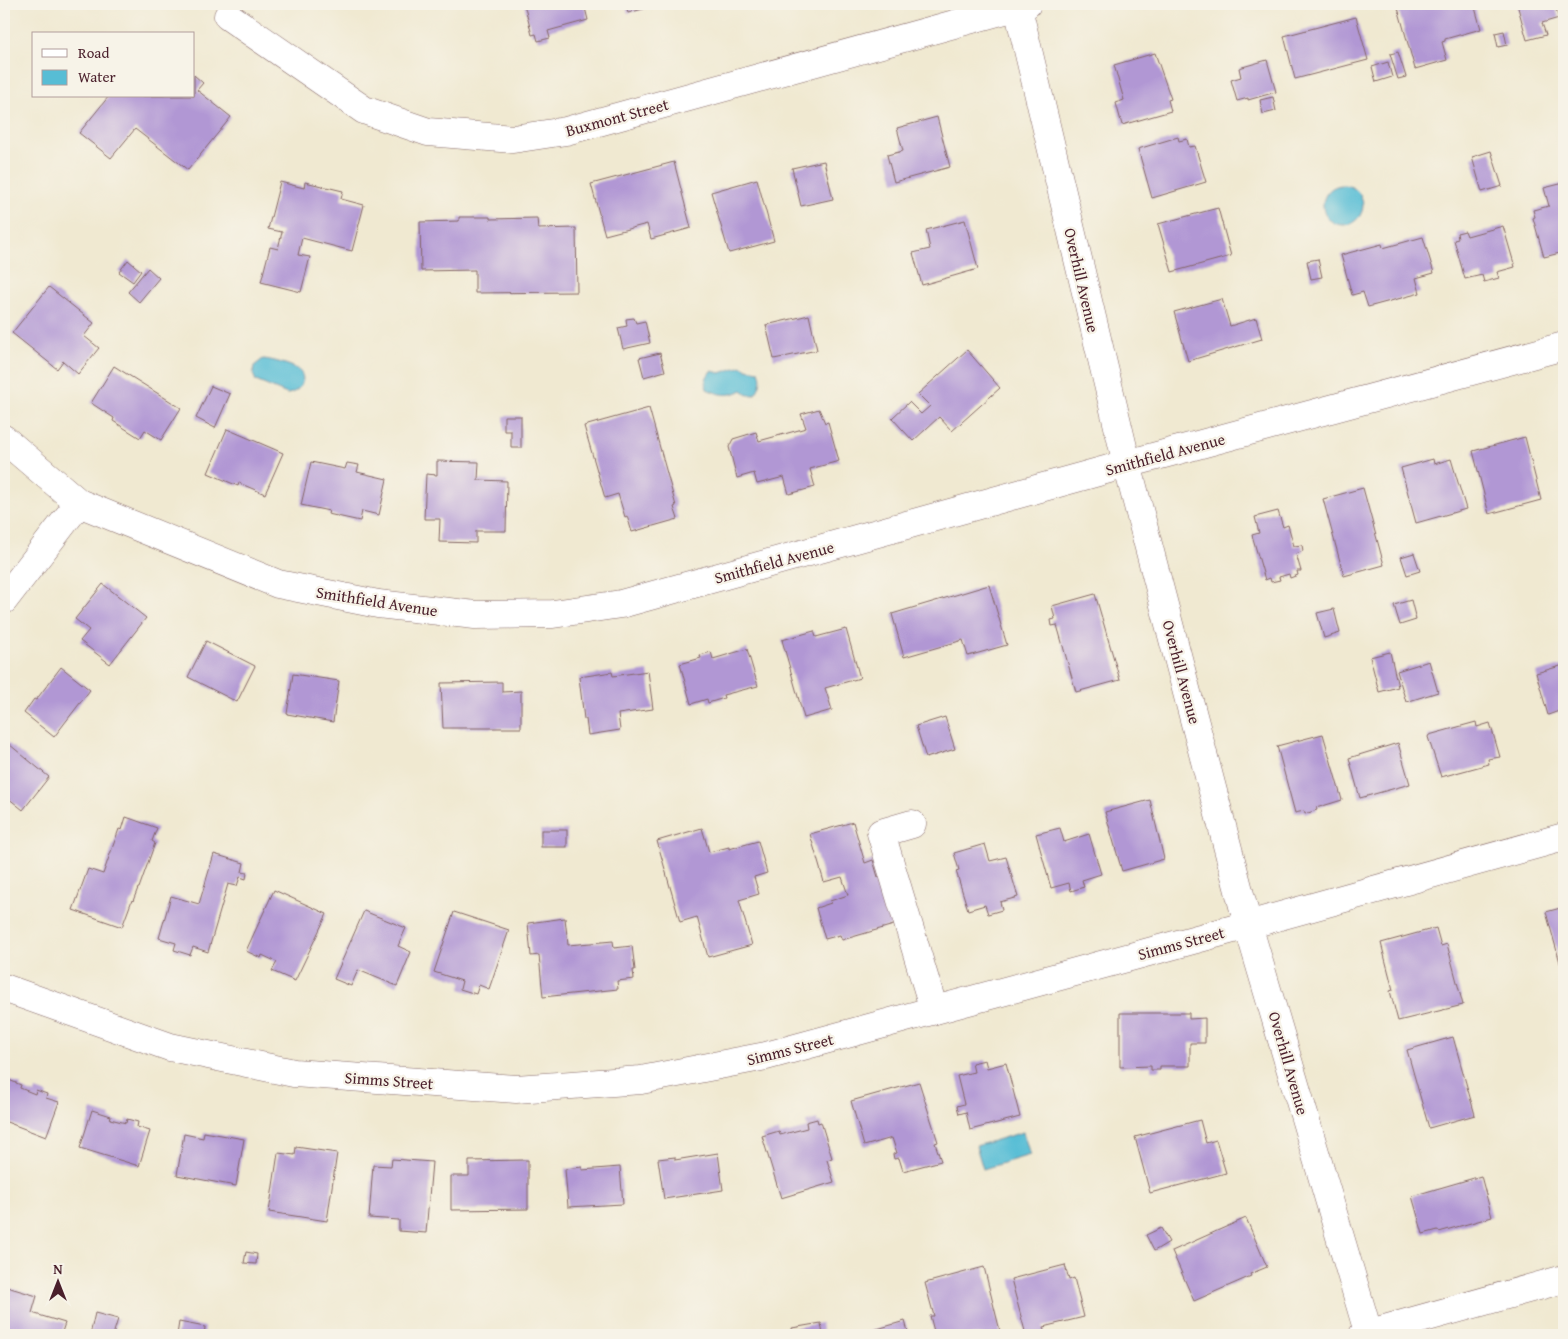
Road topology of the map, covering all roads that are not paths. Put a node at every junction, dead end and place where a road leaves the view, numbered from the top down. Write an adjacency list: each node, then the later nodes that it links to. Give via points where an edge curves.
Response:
1 (1020, 5): 2 (street, Buxmont Street, via 566,131 513,139 428,132 364,110); 5 (street, Overhill Avenue)
2 (228, 16)
3 (1564, 346): 5 (street, Smithfield Avenue)
4 (4, 440): 6 (street, Smithfield Avenue)
5 (1127, 464): 6 (street, Smithfield Avenue, via 621,604 553,614 466,614 378,604 278,584); 10 (street, Overhill Avenue)
6 (79, 503): 7 (street)
7 (4, 600)
8 (912, 824): 12 (street, via 881,833)
9 (1564, 837): 10 (street, Simms Street)
10 (1248, 925): 12 (street, Simms Street); 14 (street, Overhill Avenue)
11 (4, 988): 12 (street, Simms Street, via 170,1047 294,1073 516,1089 641,1080 766,1056)
12 (934, 1010)
13 (1564, 1279): 14 (street)
14 (1367, 1335)

